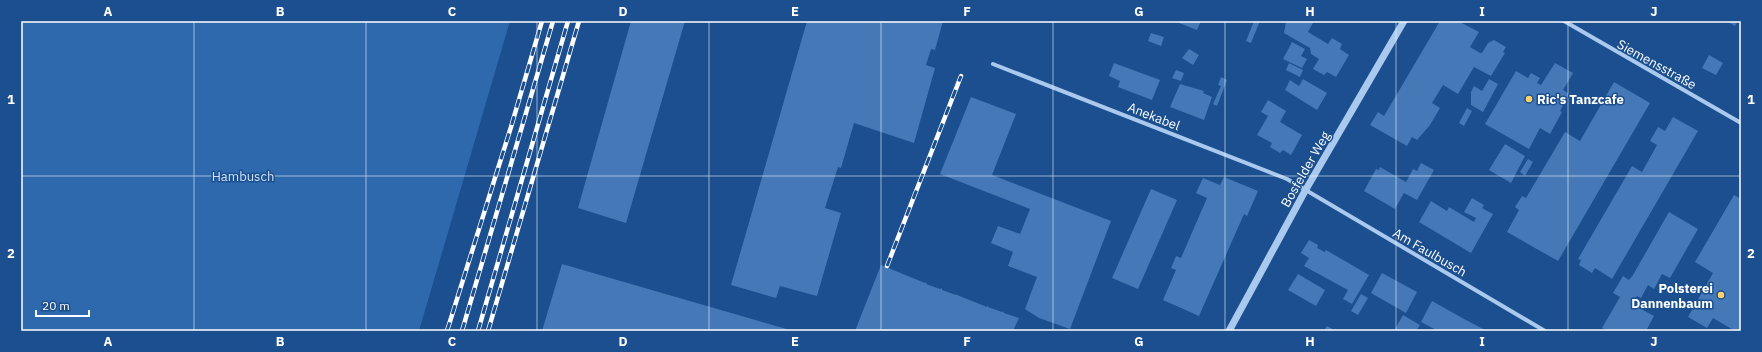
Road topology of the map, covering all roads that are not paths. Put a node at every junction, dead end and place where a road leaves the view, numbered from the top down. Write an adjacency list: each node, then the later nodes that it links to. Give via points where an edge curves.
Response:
1 (1404, 21): 5 (street, Bosfelder Weg)
2 (1564, 21): 4 (street, Siemensstraße)
3 (993, 64): 5 (street, Anekabel, via 1287,179)
4 (1741, 123)
5 (1306, 191): 6 (street, Bosfelder Weg); 7 (street, Am Faulbusch)
6 (1229, 331)
7 (1545, 331)

